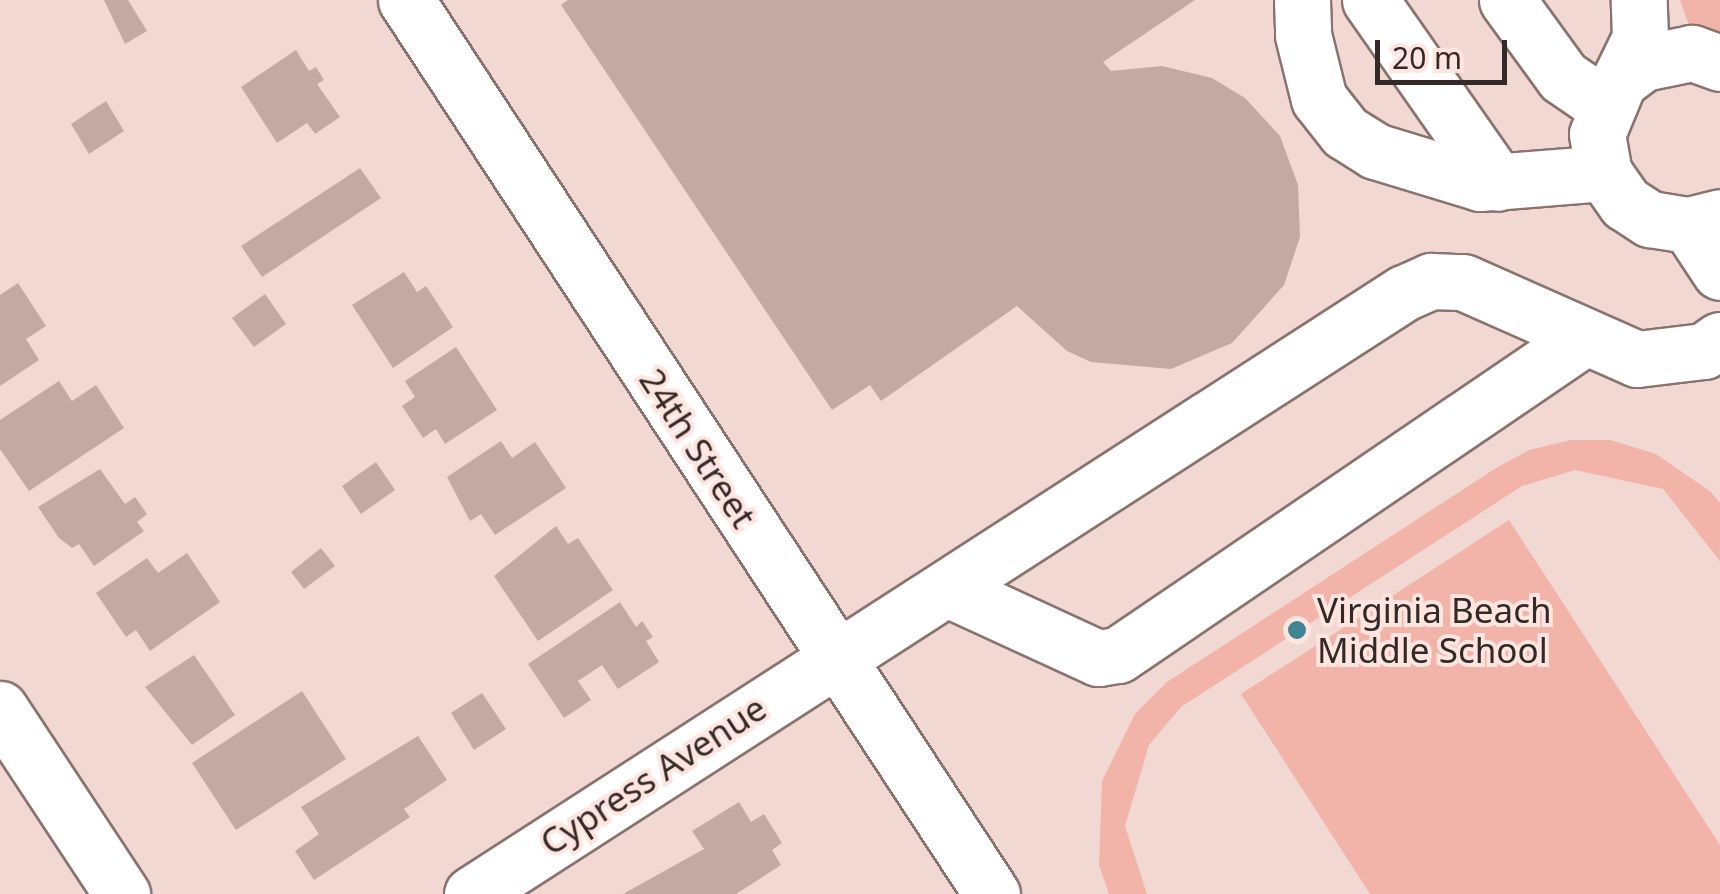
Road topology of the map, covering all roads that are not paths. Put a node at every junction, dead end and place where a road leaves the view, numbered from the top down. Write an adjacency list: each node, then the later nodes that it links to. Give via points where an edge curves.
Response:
1 (406, 0): 16 (street, 24th Street)
2 (1302, 0): 10 (street, via 1309,70 1319,99 1345,132 1418,168)
3 (1370, 0): 10 (street)
4 (1507, 0): 8 (street, via 1563,78)
5 (1639, 0): 8 (street, via 1640,38)
6 (1653, 0): 7 (street)
7 (1703, 54): 8 (street, via 1643,62)
8 (1612, 93): 9 (street, via 1598,134)
9 (1604, 173): 10 (street); 11 (street, via 1625,202 1650,219)
10 (1498, 182)
11 (1704, 222): 12 (street)
12 (1720, 272)
13 (1584, 338): 14 (street, Cypress Avenue, via 1636,359 1704,351); 15 (street, Cypress Avenue, via 1462,282 1432,281 1404,292); 15 (street, via 1118,655 1098,658)
14 (1720, 340)
15 (950, 590): 16 (street, Cypress Avenue)
16 (834, 656): 18 (street, Cypress Avenue); 21 (street, 24th Street)
17 (0, 709): 19 (street)
18 (542, 875): 20 (street, Cypress Avenue)
19 (122, 894)
20 (472, 894)
21 (992, 894)

